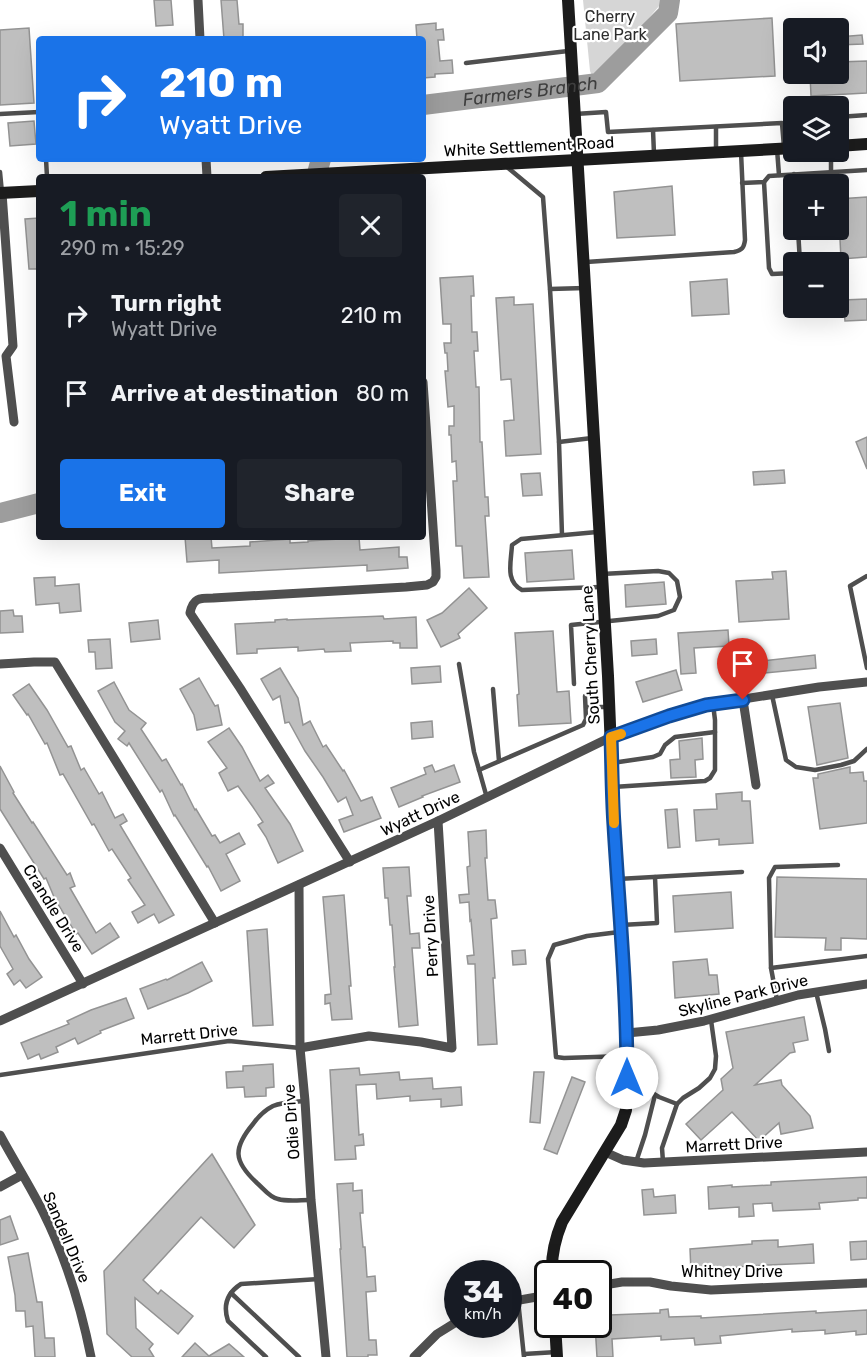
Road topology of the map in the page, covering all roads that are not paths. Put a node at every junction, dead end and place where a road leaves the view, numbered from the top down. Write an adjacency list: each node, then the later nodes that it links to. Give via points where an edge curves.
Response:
1 (198, 0): 3 (street)
2 (568, 0): 4 (street, South Cherry Lane)
3 (200, 36)
4 (571, 51): 5 (lane); 6 (street, South Cherry Lane)
5 (466, 63)
6 (575, 110): 12 (lane, via 606,112 608,132); 21 (street, South Cherry Lane)
7 (36, 112): 8 (lane)
8 (0, 114)
9 (867, 115): 10 (lane)
10 (849, 116)
11 (716, 127): 12 (lane); 13 (lane, via 782,123); 18 (lane)
12 (653, 130): 19 (lane)
13 (783, 131)
14 (867, 144): 15 (street)
15 (849, 145)
16 (783, 148): 17 (street, White Settlement Road)
17 (741, 151): 18 (street, White Settlement Road); 33 (lane)
18 (716, 152): 19 (street, White Settlement Road)
19 (654, 155): 21 (street, White Settlement Road)
20 (783, 156): 30 (lane)
21 (577, 160): 23 (street, White Settlement Road); 36 (street, South Cherry Lane)
22 (831, 162): 26 (lane)
23 (502, 164): 27 (street, White Settlement Road); 39 (lane, via 543,197)
24 (867, 170): 26 (lane)
25 (0, 172): 35 (lane)
26 (831, 172): 29 (lane)
27 (409, 173): 28 (street, White Settlement Road)
28 (319, 174)
29 (794, 174)
30 (778, 175): 31 (lane); 32 (lane, via 769,176)
31 (783, 175)
32 (764, 182): 33 (lane); 37 (lane, via 769,268 772,274)
33 (742, 183): 36 (lane, via 746,240 741,250)
34 (36, 191): 35 (street)
35 (1, 193): 40 (street, via 13,346)
36 (583, 262): 38 (street, South Cherry Lane)
37 (783, 274)
38 (585, 288): 39 (lane); 43 (street, South Cherry Lane)
39 (550, 289): 44 (lane)
40 (3, 357): 41 (street)
41 (15, 422)
42 (426, 425): 74 (street, via 436,570 433,582 199,598 190,613)
43 (594, 438): 44 (lane); 45 (street, South Cherry Lane)
44 (559, 442): 46 (lane)
45 (599, 532): 46 (lane); 47 (street, South Cherry Lane)
46 (562, 535): 49 (lane, via 520,539 512,546 510,579 515,586 522,590)
47 (602, 574): 49 (street, South Cherry Lane); 50 (lane, via 669,573 677,580 680,597 674,610 658,616)
48 (867, 576): 53 (lane, via 850,586)
49 (603, 587): 50 (street, South Cherry Lane)
50 (605, 622): 55 (lane, via 571,625); 61 (street, South Cherry Lane)
51 (0, 664): 80 (street, via 55,662)
52 (459, 664): 68 (lane)
53 (867, 668)
54 (867, 682): 57 (street, Wyatt Drive)
55 (574, 684)
56 (493, 689): 66 (lane)
57 (772, 695): 59 (street, Wyatt Drive); 65 (lane, via 786,760 796,767 815,770 841,765 854,761)
58 (585, 696): 62 (lane)
59 (743, 700): 60 (street, Wyatt Drive); 69 (street)
60 (713, 704): 63 (lane); 64 (street, Wyatt Drive)
61 (610, 706): 62 (lane); 64 (street, South Cherry Lane)
62 (586, 707): 66 (lane, via 585,722 580,727)
63 (715, 732): 67 (lane, via 675,737 660,754); 70 (lane, via 715,770 705,781)
64 (611, 737): 67 (street, South Cherry Lane); 71 (street, Wyatt Drive)
65 (867, 749)
66 (499, 761): 68 (lane)
67 (612, 763): 70 (street, South Cherry Lane)
68 (479, 770): 71 (lane)
69 (756, 785)
70 (613, 786): 78 (street, South Cherry Lane)
71 (487, 798): 72 (street, Wyatt Drive)
72 (438, 821): 74 (street, Wyatt Drive); 92 (street, Perry Drive)
73 (0, 848): 84 (street, Crandle Drive)
74 (350, 862): 79 (street, Wyatt Drive)
75 (838, 865): 83 (lane, via 775,867 769,879)
76 (742, 872): 77 (lane)
77 (655, 877): 78 (lane); 81 (lane, via 657,923)
78 (618, 879): 81 (street, South Cherry Lane)
79 (299, 885): 80 (street, Wyatt Drive); 91 (street, Odie Drive)
80 (215, 923): 84 (street, Wyatt Drive)
81 (621, 929): 90 (street, South Cherry Lane); 94 (lane, via 554,945 548,960 556,1057)
82 (867, 956): 83 (lane)
83 (771, 968): 87 (lane)
84 (83, 984): 89 (street, Wyatt Drive)
85 (867, 984): 86 (street, Skyline Park Drive)
86 (816, 992): 87 (street, Skyline Park Drive); 93 (lane)
87 (778, 1002): 88 (street, Skyline Park Drive)
88 (711, 1020): 90 (street, Skyline Park Drive); 99 (lane, via 715,1069 710,1078)
89 (0, 1021)
90 (627, 1032): 94 (street, South Cherry Lane)
91 (300, 1048): 92 (street, Marrett Drive, via 369,1036); 95 (lane, Marrett Drive, via 229,1041); 98 (street, Odie Drive)
92 (452, 1048)
93 (829, 1051)
94 (627, 1056): 96 (street, South Cherry Lane)
95 (0, 1075)
96 (627, 1078): 97 (lane); 101 (street, South Cherry Lane, via 626,1110)
97 (655, 1095): 99 (lane); 103 (lane)
98 (305, 1101): 107 (street, Odie Drive); 107 (lane, via 273,1106 260,1115 242,1137 238,1156 250,1177 275,1199)
99 (677, 1104): 104 (lane, via 662,1148)
100 (0, 1135): 105 (street, Sandell Drive)
101 (604, 1152): 103 (street, Marrett Drive); 108 (street, South Cherry Lane, via 562,1222)
102 (867, 1152): 104 (street, Marrett Drive)
103 (636, 1162): 104 (street, Marrett Drive)
104 (663, 1162)
105 (22, 1175): 106 (street); 118 (street, Sandell Drive, via 44,1213 70,1276)
106 (0, 1187)
107 (311, 1200): 109 (street, Odie Drive)
108 (553, 1260)
109 (319, 1279): 112 (lane, via 240,1284); 121 (street, Odie Drive)
110 (867, 1282): 111 (street, Whitney Drive, via 711,1290 650,1282)
111 (612, 1284)
112 (231, 1293): 119 (lane, via 225,1306 228,1321); 120 (lane)
113 (444, 1329): 122 (street)
114 (521, 1338): 116 (lane)
115 (556, 1338): 117 (street)
116 (524, 1355): 117 (lane)
117 (557, 1355)
118 (92, 1357)
119 (266, 1357)
120 (298, 1357)
121 (326, 1357)
122 (414, 1357)

